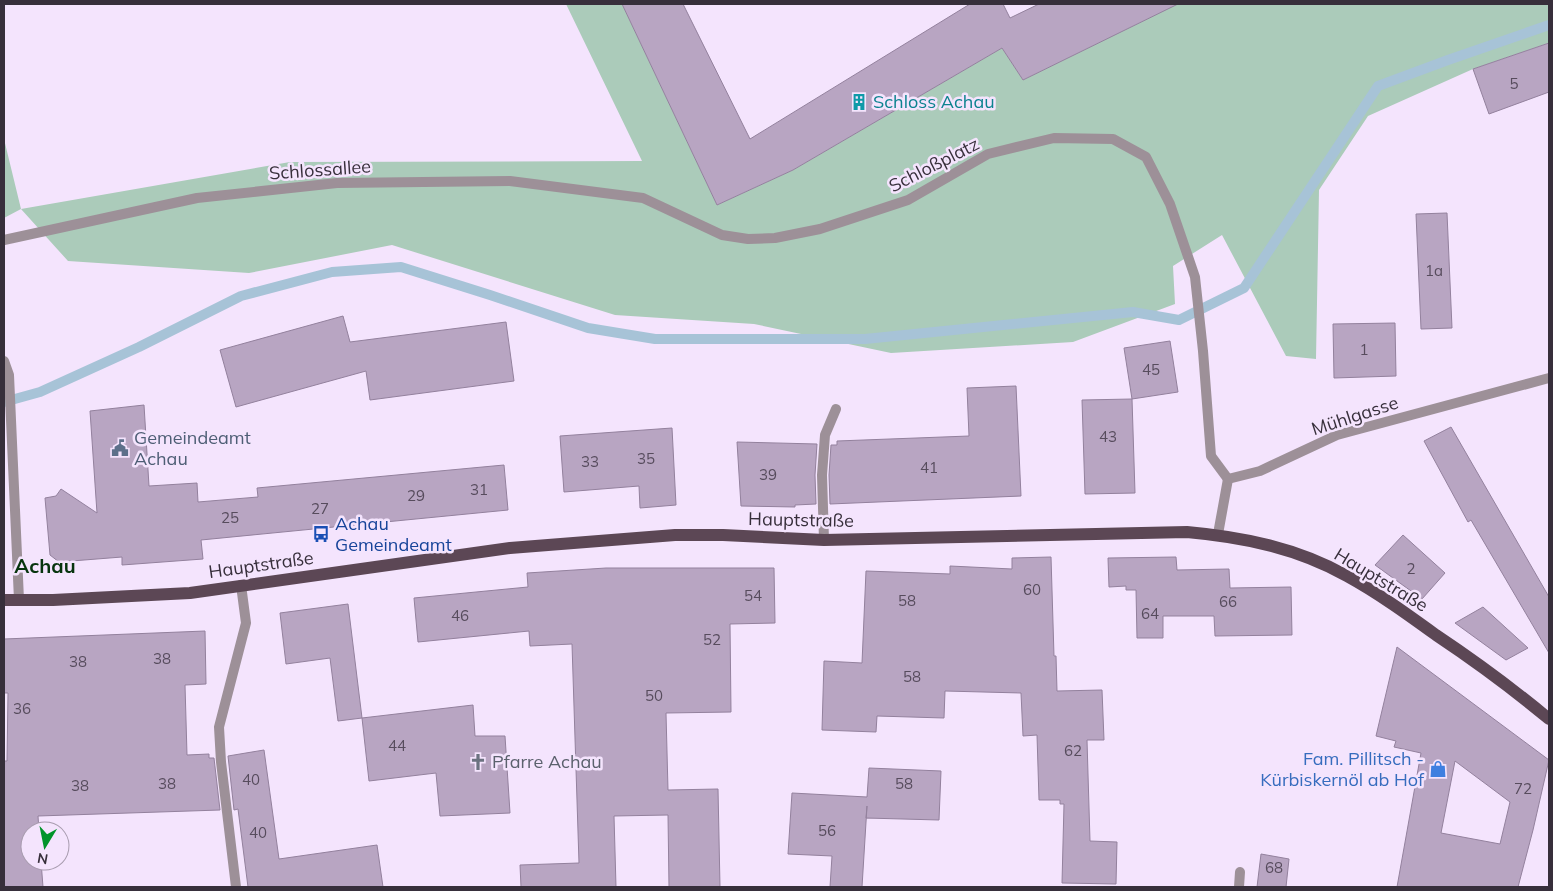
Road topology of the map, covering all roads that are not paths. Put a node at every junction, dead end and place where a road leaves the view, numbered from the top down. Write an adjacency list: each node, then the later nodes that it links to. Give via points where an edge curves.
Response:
1 (643, 198): 2 (street, Schlossallee, via 510,182 338,183 197,198); 6 (street, Schloßplatz, via 722,235 748,239 775,238 820,229 908,200 988,154 1054,138 1113,139 1146,157 1170,204 1195,277 1211,456)
2 (4, 240)
3 (4, 361): 11 (street, via 9,375)
4 (1549, 378): 6 (street, Mühlgasse, via 1337,435 1260,471)
5 (836, 409): 8 (street, via 825,434 822,475)
6 (1228, 479): 7 (street)
7 (1218, 534): 8 (main road, Hauptstraße, via 1140,532); 12 (main road, Hauptstraße, via 1277,547 1346,576 1464,654)
8 (824, 540): 9 (main road, Hauptstraße, via 675,535 510,548)
9 (241, 585): 11 (main road, Hauptstraße, via 190,593); 14 (street, via 246,623 219,726)
10 (4, 600): 11 (main road, Hauptstraße)
11 (18, 600)
12 (1549, 719)
13 (1240, 872): 15 (street)
14 (236, 887)
15 (1239, 887)

